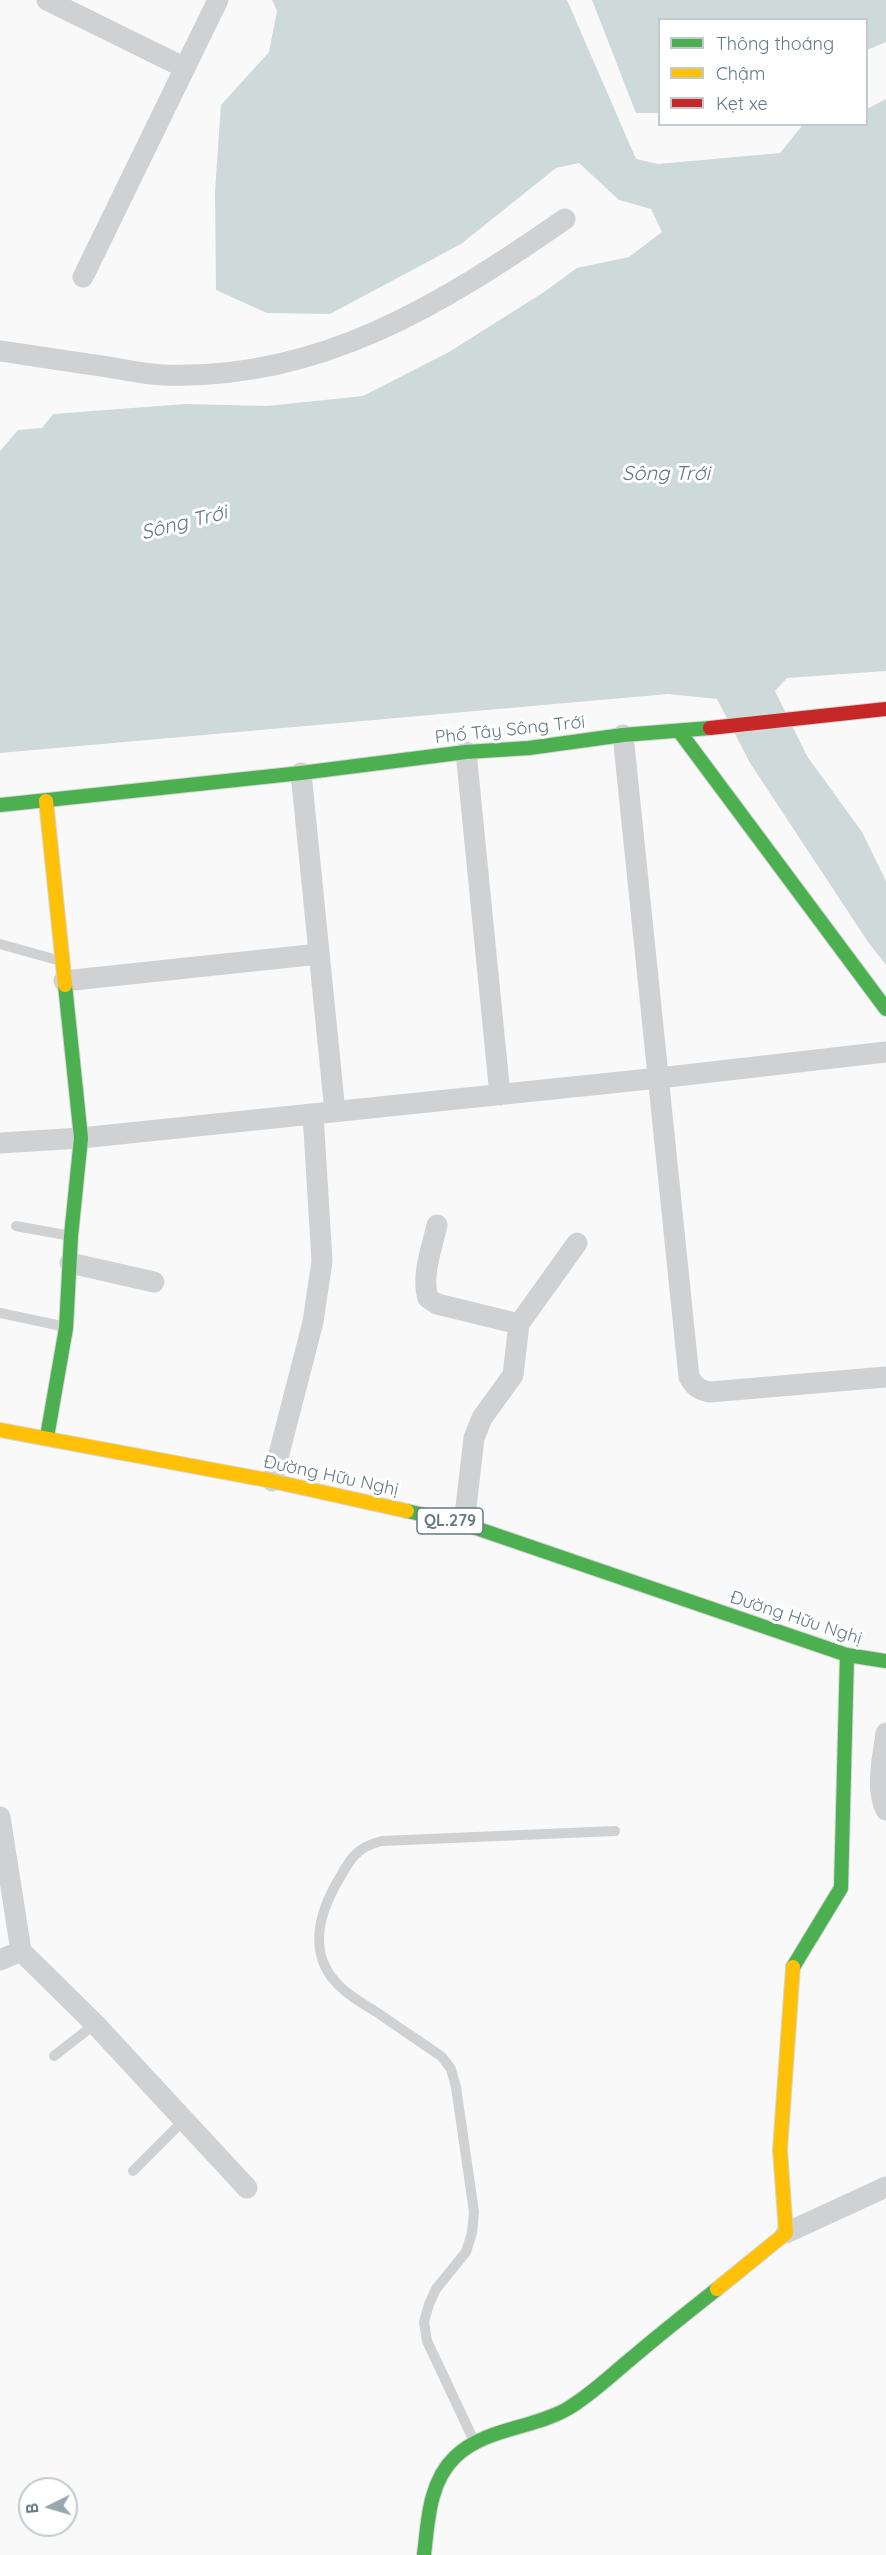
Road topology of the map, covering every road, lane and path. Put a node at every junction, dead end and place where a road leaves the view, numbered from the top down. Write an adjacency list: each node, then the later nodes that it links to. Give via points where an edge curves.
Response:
1 (47, 0): 3 (street)
2 (218, 0): 3 (street)
3 (185, 68): 5 (street)
4 (565, 219): 6 (street, via 485,275 386,329 311,356 237,374 161,375)
5 (83, 277)
6 (0, 351)
7 (886, 710): 8 (main road, Phố Tây Sông Trới)
8 (680, 731): 9 (main road, Phố Tây Sông Trới); 17 (main road)
9 (623, 735): 10 (main road, Phố Tây Sông Trới); 19 (street)
10 (466, 752): 11 (main road, Phố Tây Sông Trới); 20 (street)
11 (301, 773): 12 (main road, Phố Tây Sông Trới); 15 (street)
12 (46, 801): 13 (main road, Phố Tây Sông Trới); 16 (main road)
13 (0, 805)
14 (0, 944): 16 (lane)
15 (319, 954): 16 (street); 21 (street)
16 (63, 971): 23 (main road)
17 (886, 1009)
18 (886, 1052): 19 (street)
19 (659, 1078): 20 (street); 34 (street, via 689,1377 694,1386 710,1392)
20 (500, 1095): 21 (street)
21 (335, 1112): 22 (street)
22 (313, 1114): 23 (street); 37 (street, via 322,1261 314,1322)
23 (81, 1138): 24 (street); 27 (main road)
24 (0, 1143)
25 (437, 1225): 32 (street, via 427,1272 428,1298 437,1304)
26 (16, 1226): 27 (lane)
27 (71, 1236): 29 (main road)
28 (577, 1243): 32 (street)
29 (70, 1263): 30 (street); 33 (main road)
30 (154, 1282)
31 (0, 1313): 33 (lane)
32 (519, 1324): 38 (street, via 513,1375 482,1418 474,1438)
33 (66, 1328): 36 (main road)
34 (886, 1377)
35 (0, 1430): 36 (main road, Đường Hữu Nghị / QL.279)
36 (47, 1437): 37 (main road, Đường Hữu Nghị / QL.279)
37 (272, 1480): 38 (main road, Đường Hữu Nghị / QL.279)
38 (464, 1524): 39 (main road, Đường Hữu Nghị / QL.279)
39 (847, 1656): 40 (main road, Đường Hữu Nghị / QL.279); 53 (main road, via 841,1888 792,1968 780,2150)
40 (886, 1661)
41 (886, 1733): 42 (street, via 881,1779)
42 (886, 1810)
43 (0, 1818): 45 (street)
44 (615, 1832): 54 (lane, via 366,1844 353,1854 323,1908 318,1927 327,1971 343,1989 442,2057 451,2069 474,2212 472,2233 466,2252 436,2289 424,2322 427,2341)
45 (21, 1951): 46 (street); 47 (street)
46 (0, 1960)
47 (95, 2024): 48 (lane); 49 (street)
48 (54, 2056)
49 (184, 2120): 50 (lane); 52 (street)
50 (134, 2170)
51 (886, 2187): 53 (street)
52 (247, 2188)
53 (786, 2233): 54 (main road, via 569,2408 519,2429)
54 (475, 2441): 55 (main road, via 454,2457 435,2489)
55 (424, 2555)

